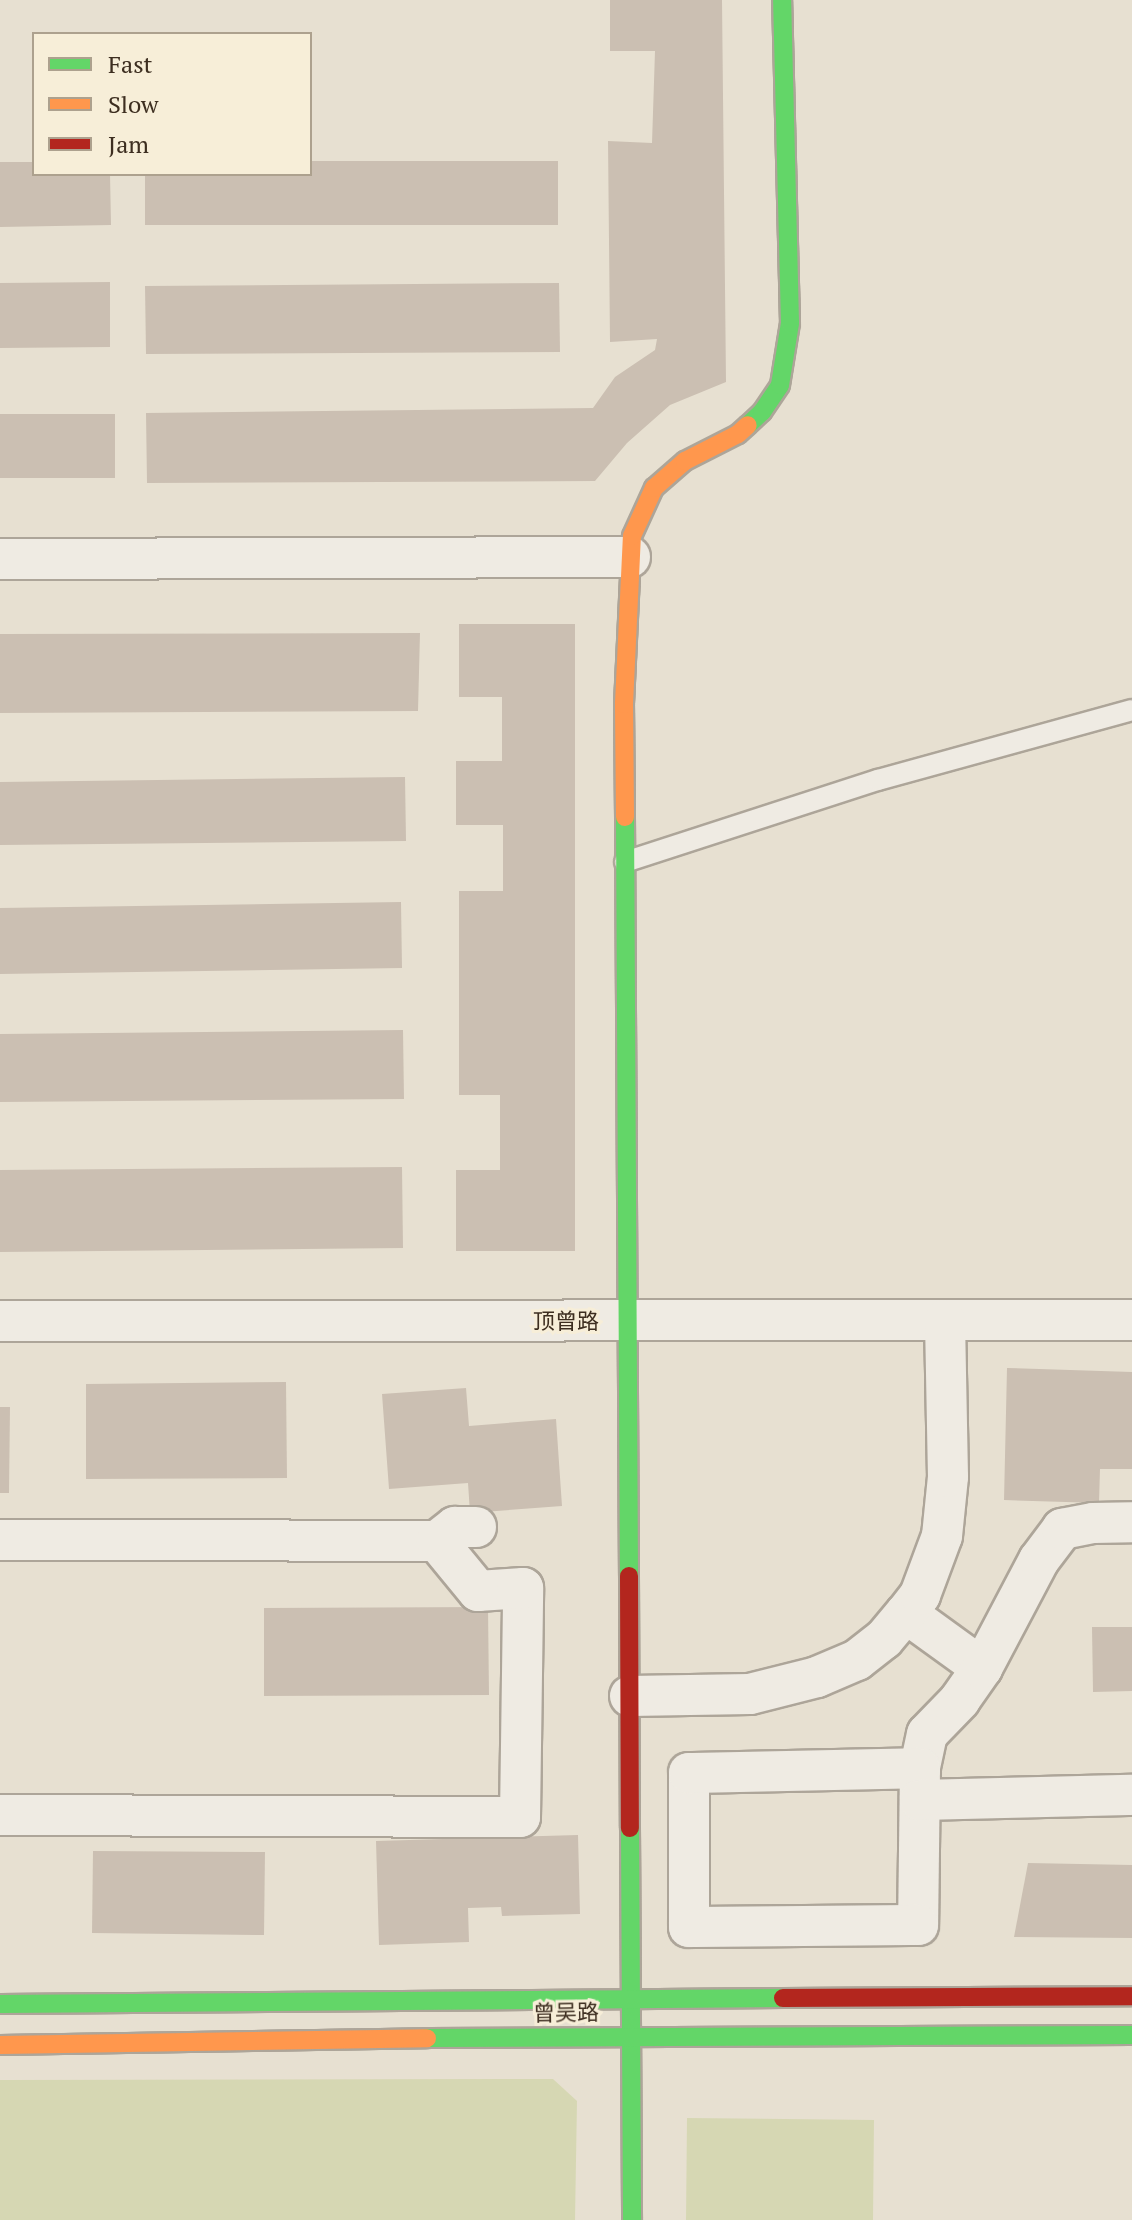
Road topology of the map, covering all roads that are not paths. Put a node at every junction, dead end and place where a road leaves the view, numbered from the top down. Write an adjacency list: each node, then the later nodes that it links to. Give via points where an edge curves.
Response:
1 (782, 0): 2 (street, via 790,323 780,385 738,434 685,461 654,488 632,536)
2 (630, 557): 3 (street); 5 (street)
3 (0, 559)
4 (1132, 710): 5 (lane, via 878,780)
5 (625, 862): 6 (street)
6 (629, 1320): 7 (street, 顶曾路); 9 (street, 顶曾路); 16 (street)
7 (945, 1320): 8 (street, 顶曾路); 14 (street, via 948,1477 942,1536 920,1595)
8 (1132, 1320)
9 (0, 1321)
10 (1132, 1522): 15 (street, via 1062,1529 1039,1560)
11 (476, 1527): 13 (street, via 455,1527)
12 (0, 1540): 13 (street)
13 (437, 1541): 19 (street, via 478,1591 523,1588 520,1817)
14 (906, 1613): 15 (street); 16 (street, via 857,1660 817,1677 750,1694)
15 (982, 1668): 17 (street, via 927,1734)
16 (630, 1696): 21 (street)
17 (920, 1784): 17 (street, via 918,1925 689,1927 689,1773); 18 (street)
18 (1132, 1795)
19 (0, 1815)
20 (1132, 1996): 21 (street, 曾吴路)
21 (631, 1998): 22 (street, 曾吴路); 23 (street)
22 (0, 2004)
23 (631, 2035): 24 (street, 曾吴路); 25 (street, 曾吴路); 26 (street)
24 (1132, 2035)
25 (0, 2045)
26 (632, 2220)

